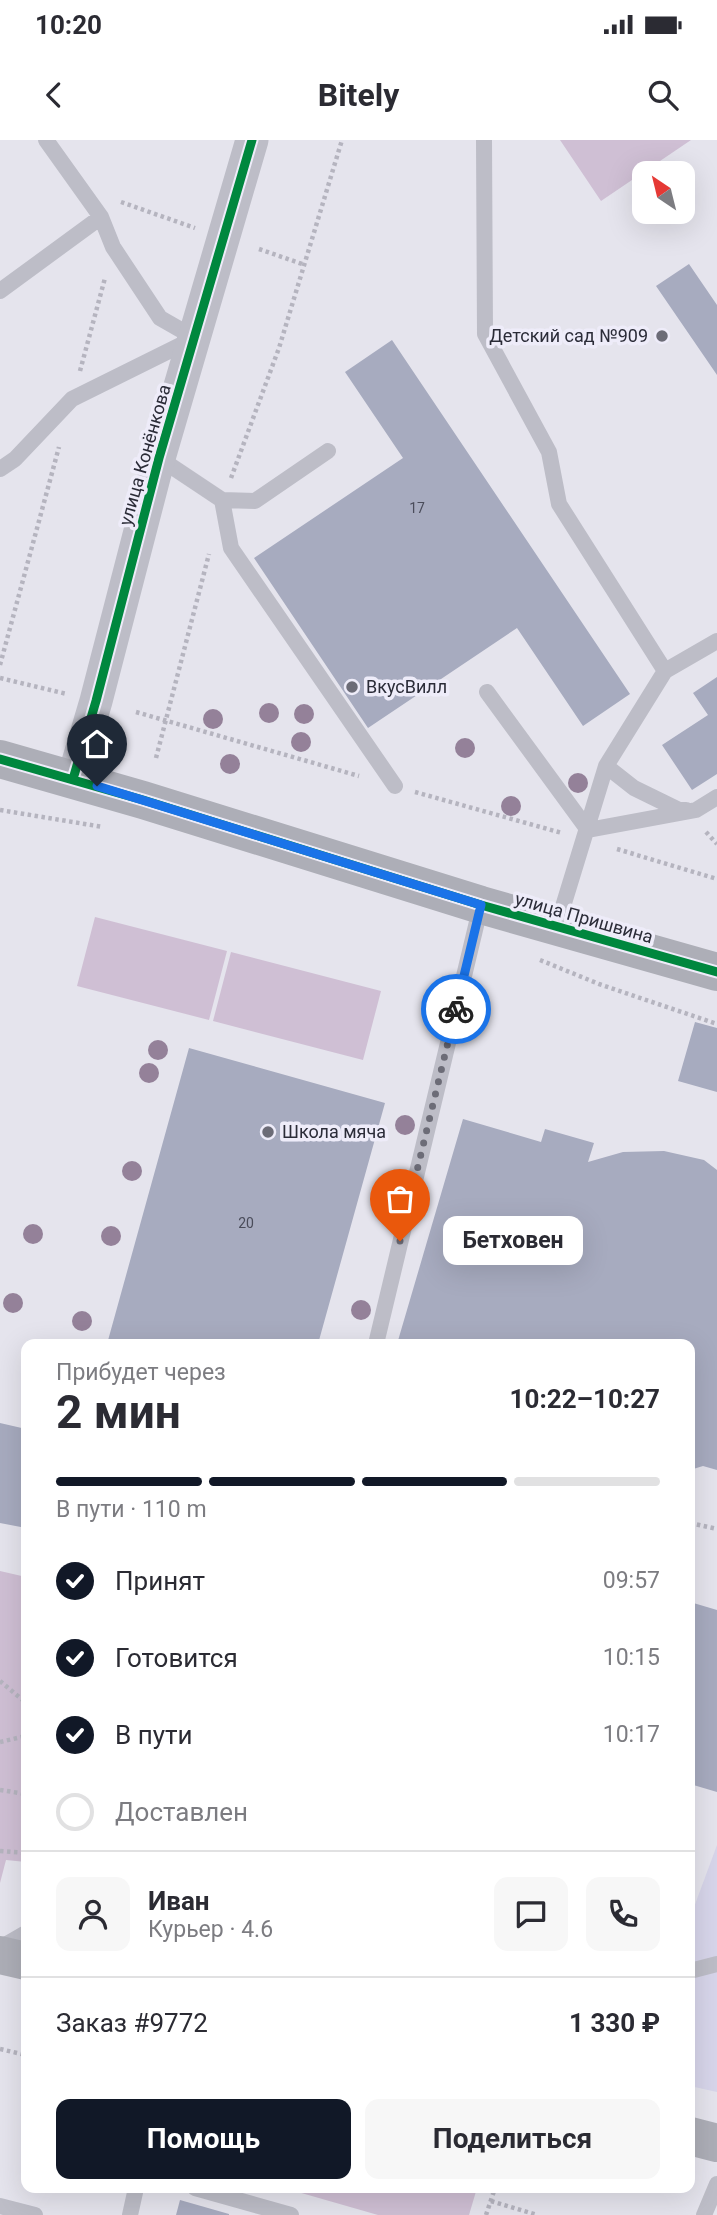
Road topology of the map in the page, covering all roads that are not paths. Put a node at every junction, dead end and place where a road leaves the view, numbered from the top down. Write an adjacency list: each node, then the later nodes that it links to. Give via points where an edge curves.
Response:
1 (46, 140): 4 (lane)
2 (252, 140): 6 (street, улица Конёнкова)
3 (484, 140): 12 (lane, via 485,334 549,452 558,504)
4 (101, 218): 5 (lane); 6 (lane, via 113,247 160,318)
5 (0, 291)
6 (195, 338): 8 (street, улица Конёнкова); 9 (lane, via 72,399)
7 (328, 452): 10 (lane, via 255,501)
8 (159, 458): 10 (lane); 16 (street, улица Конёнкова)
9 (0, 469)
10 (222, 500): 17 (lane, via 231,548)
11 (717, 641): 12 (lane)
12 (665, 671): 15 (lane)
13 (486, 692): 20 (lane)
14 (0, 759): 16 (street, улица Пришвина)
15 (606, 766): 19 (lane, via 634,788 680,810); 20 (lane)
16 (74, 779): 21 (street, улица Пришвина)
17 (395, 786)
18 (717, 797): 19 (lane)
19 (696, 810): 20 (lane)
20 (586, 835): 22 (lane)
21 (481, 905): 22 (street, улица Пришвина); 24 (lane)
22 (557, 926): 23 (street, улица Пришвина)
23 (717, 972)
24 (377, 1339)
25 (21, 1936): 26 (lane)
26 (0, 1948)
27 (0, 1955): 28 (street)
28 (21, 1960)
29 (717, 1964): 30 (lane)
30 (695, 1970)
31 (695, 2137): 32 (street)
32 (717, 2143)
33 (717, 2184): 40 (lane)
34 (135, 2193): 38 (lane)
35 (213, 2193): 39 (lane)
36 (0, 2206): 37 (lane)
37 (36, 2215)
38 (130, 2215)
39 (290, 2215)
40 (704, 2215)

